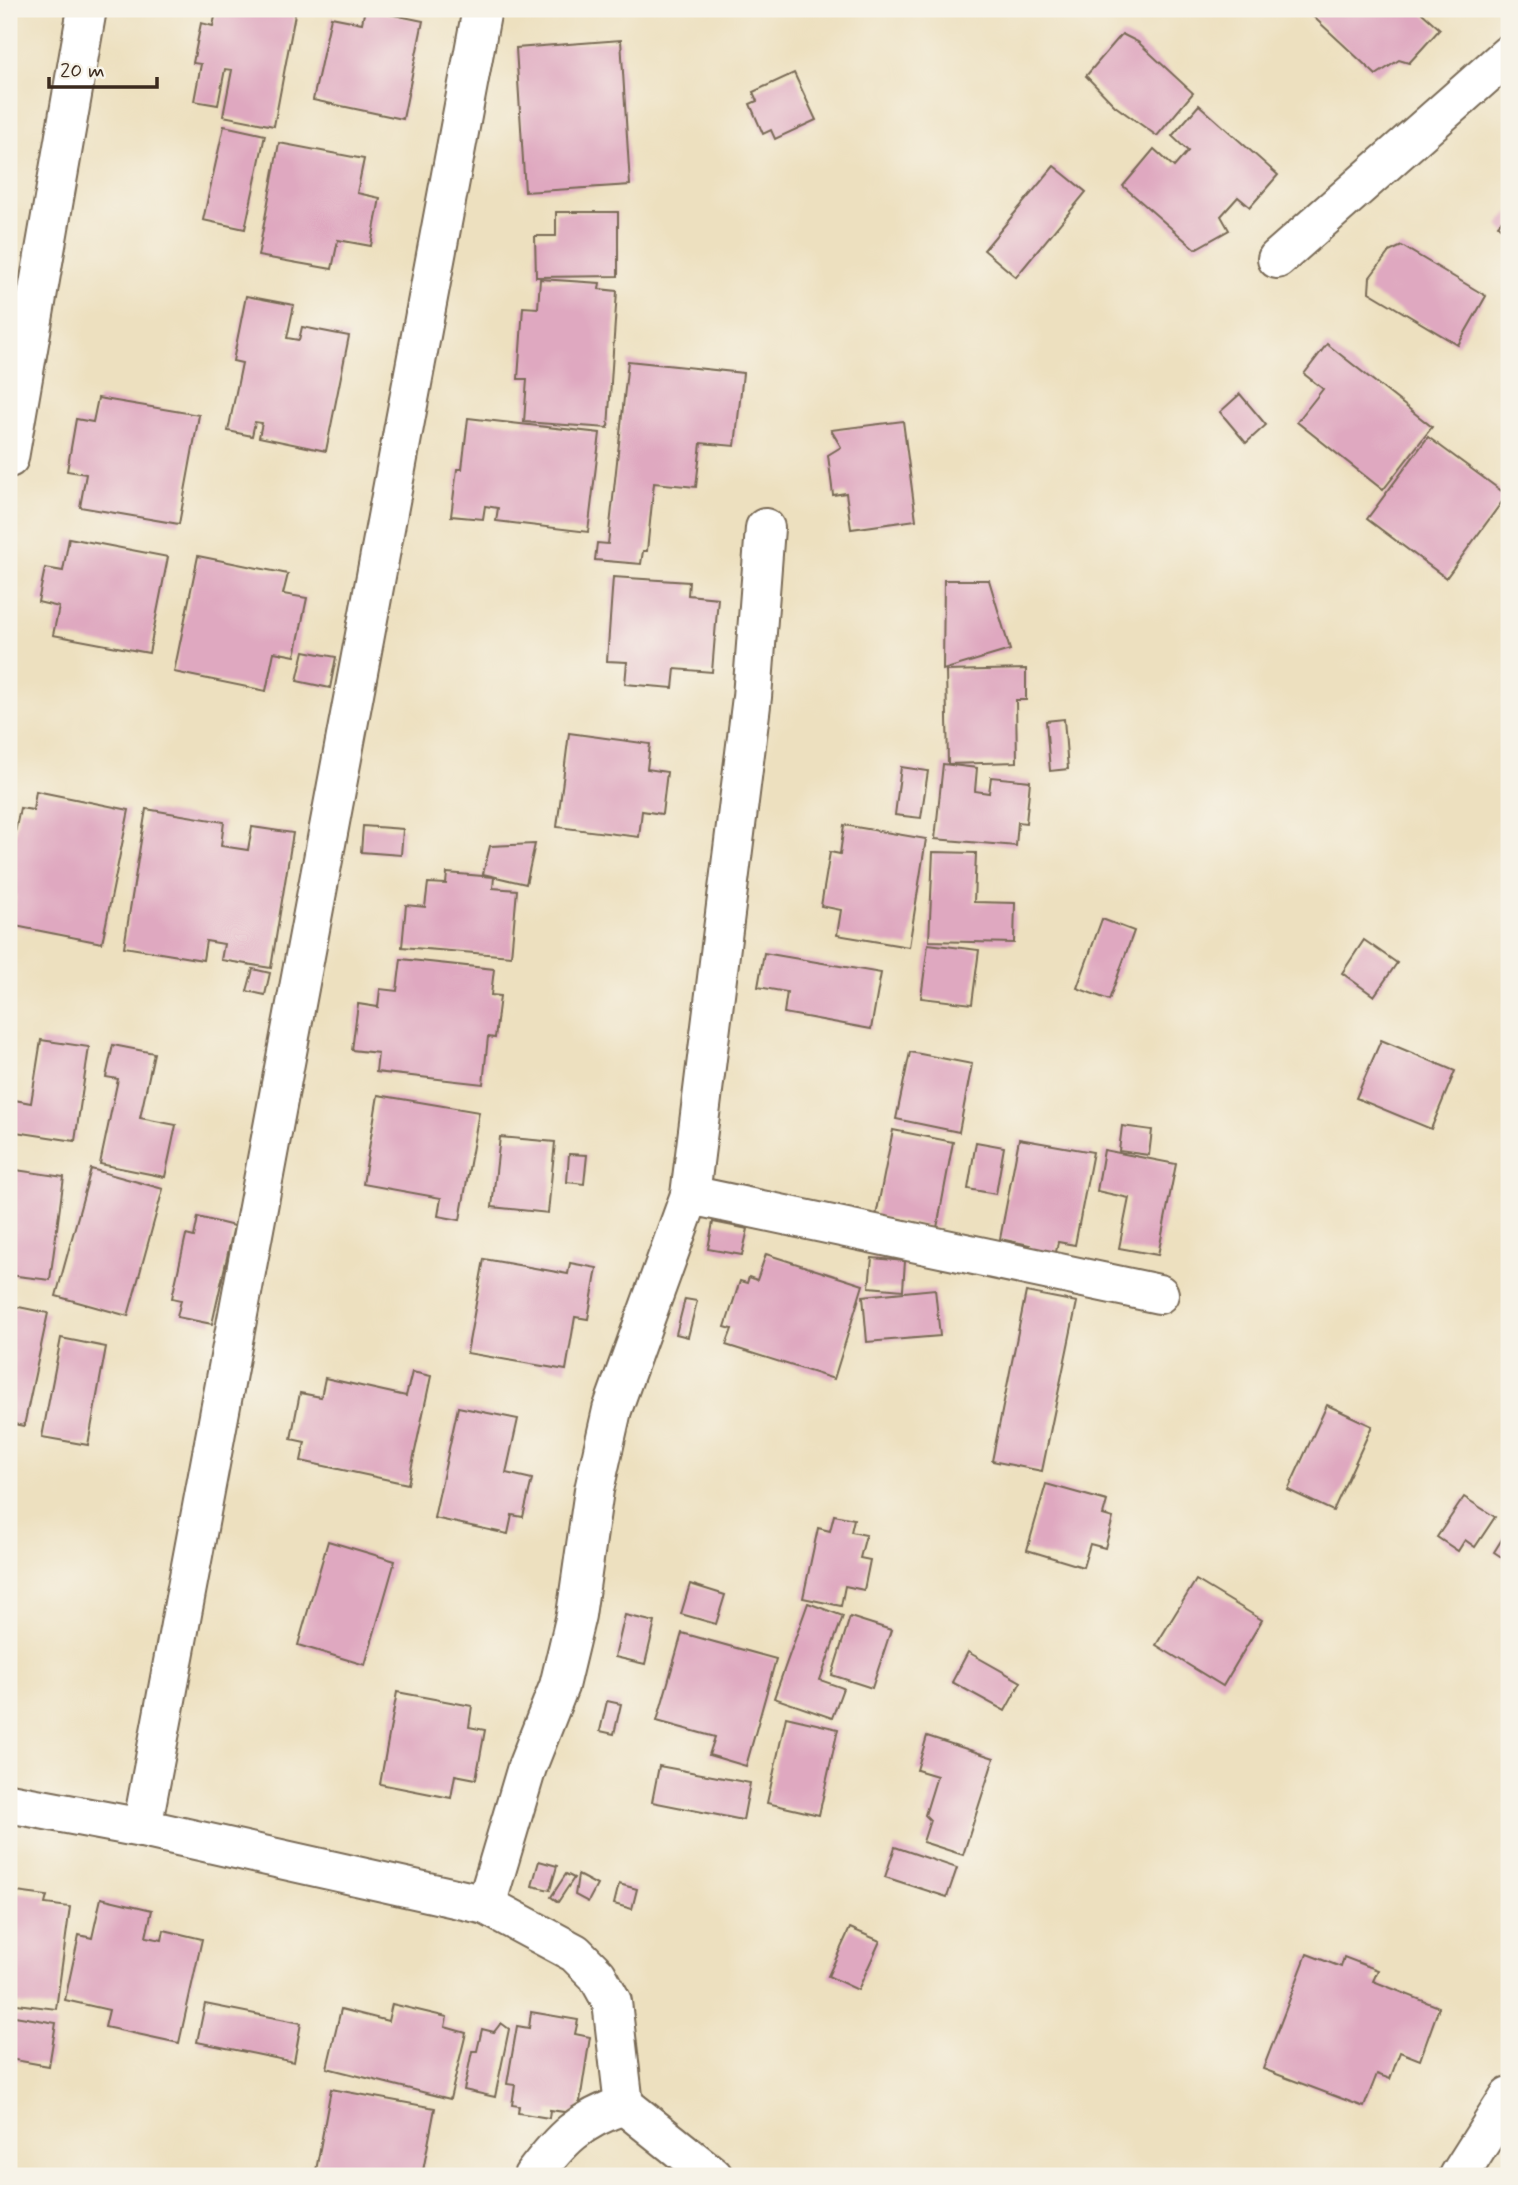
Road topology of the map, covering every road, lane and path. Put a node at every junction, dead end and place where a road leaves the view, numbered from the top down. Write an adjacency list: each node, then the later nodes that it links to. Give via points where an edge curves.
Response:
1 (87, 9): 5 (street)
2 (482, 9): 10 (street)
3 (1509, 54): 4 (street)
4 (1277, 259)
5 (9, 458)
6 (765, 528): 7 (street, via 752,697)
7 (690, 1195): 8 (street); 11 (street, via 612,1410 559,1686 527,1767)
8 (1159, 1294)
9 (9, 1803): 10 (street)
10 (142, 1828): 11 (street)
11 (486, 1905): 13 (street, via 575,1953 597,1975 612,2002)
12 (1509, 2097): 16 (street)
13 (624, 2105): 14 (street, via 578,2125); 15 (street)
14 (533, 2176)
15 (713, 2176)
16 (1459, 2176)

